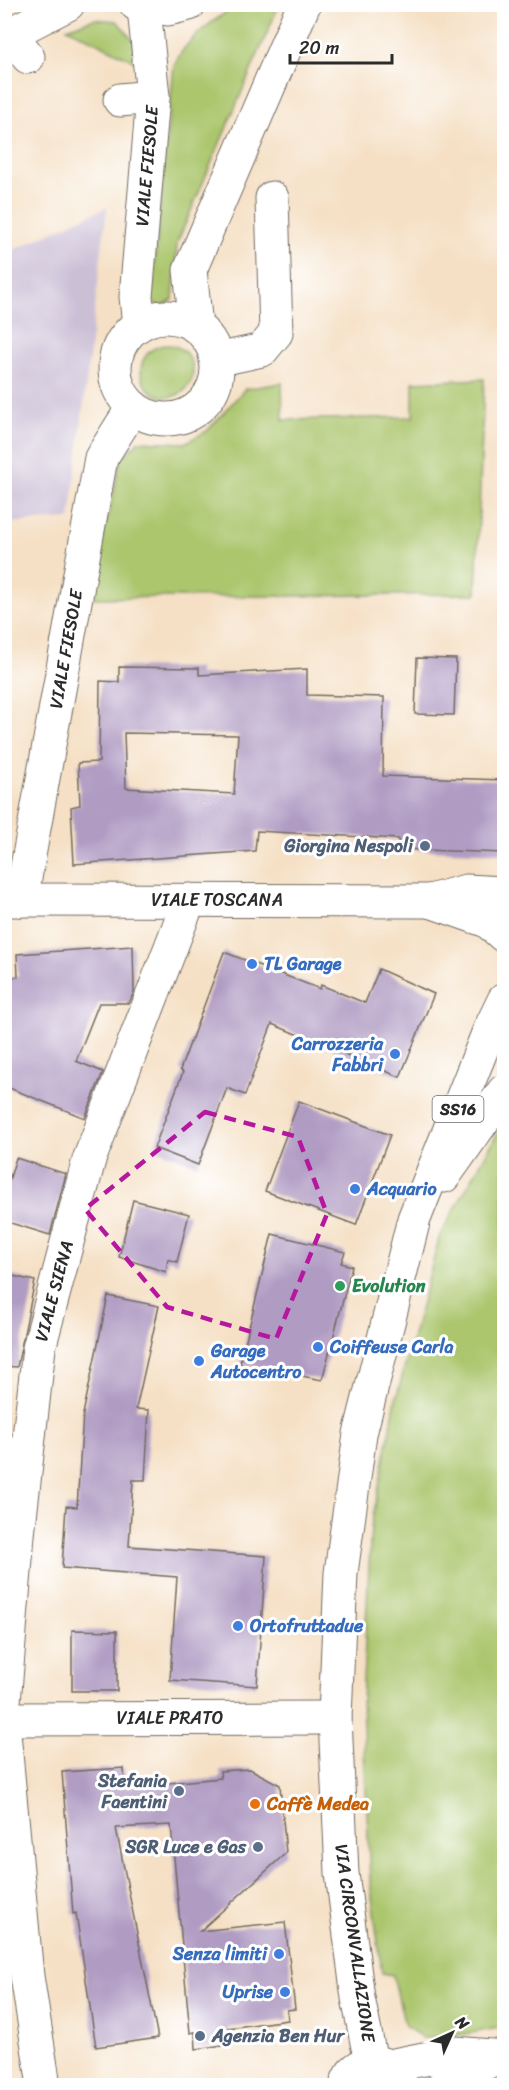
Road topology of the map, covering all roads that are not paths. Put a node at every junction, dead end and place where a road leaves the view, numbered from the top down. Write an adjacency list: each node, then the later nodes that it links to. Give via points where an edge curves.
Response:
1 (68, 4): 5 (street)
2 (189, 4): 4 (street, via 168,9)
3 (304, 4): 10 (street, via 190,270)
4 (140, 6): 6 (street, VIALE FIESOLE)
5 (14, 42)
6 (153, 97): 7 (street); 9 (street, VIALE FIESOLE, via 135,297)
7 (120, 100)
8 (272, 198): 11 (street, via 276,333 262,350)
9 (139, 325): 10 (street, via 168,317); 12 (street, via 127,335 115,364 122,394)
10 (196, 326): 11 (street, via 206,336)
11 (216, 360): 12 (street, via 216,378 210,394 190,412 165,419 148,416)
12 (133, 406): 14 (street, VIALE FIESOLE, via 101,458)
13 (504, 893): 16 (street, VIALE TOSCANA, via 466,891)
14 (13, 900): 15 (street, VIALE TOSCANA)
15 (189, 900): 16 (street, VIALE TOSCANA); 21 (street, VIALE SIENA, via 89,1160 39,1348)
16 (430, 901): 17 (street, VIALE TOSCANA, via 487,921)
17 (504, 936)
18 (504, 1000): 20 (street, VIA CIRCONVALLAZIONE / SS16)
19 (504, 1091): 20 (street, VIA CIRCONVALLAZIONE / SS16)
20 (414, 1220): 22 (street, VIA CIRCONVALLAZIONE / SS16, via 360,1434 341,1573)
21 (4, 1702)
22 (335, 1718): 23 (street, VIALE PRATO); 26 (street, VIA CIRCONVALLAZIONE / SS16, via 342,1872 358,1998)
23 (4, 1719)
24 (4, 1733): 27 (street, via 27,1976)
25 (501, 2057): 26 (street, via 454,2053); 29 (street)
26 (387, 2071): 28 (street, VIA CIRCONVALLAZIONE, via 355,2068)
27 (44, 2085)
28 (346, 2085)
29 (443, 2085)

